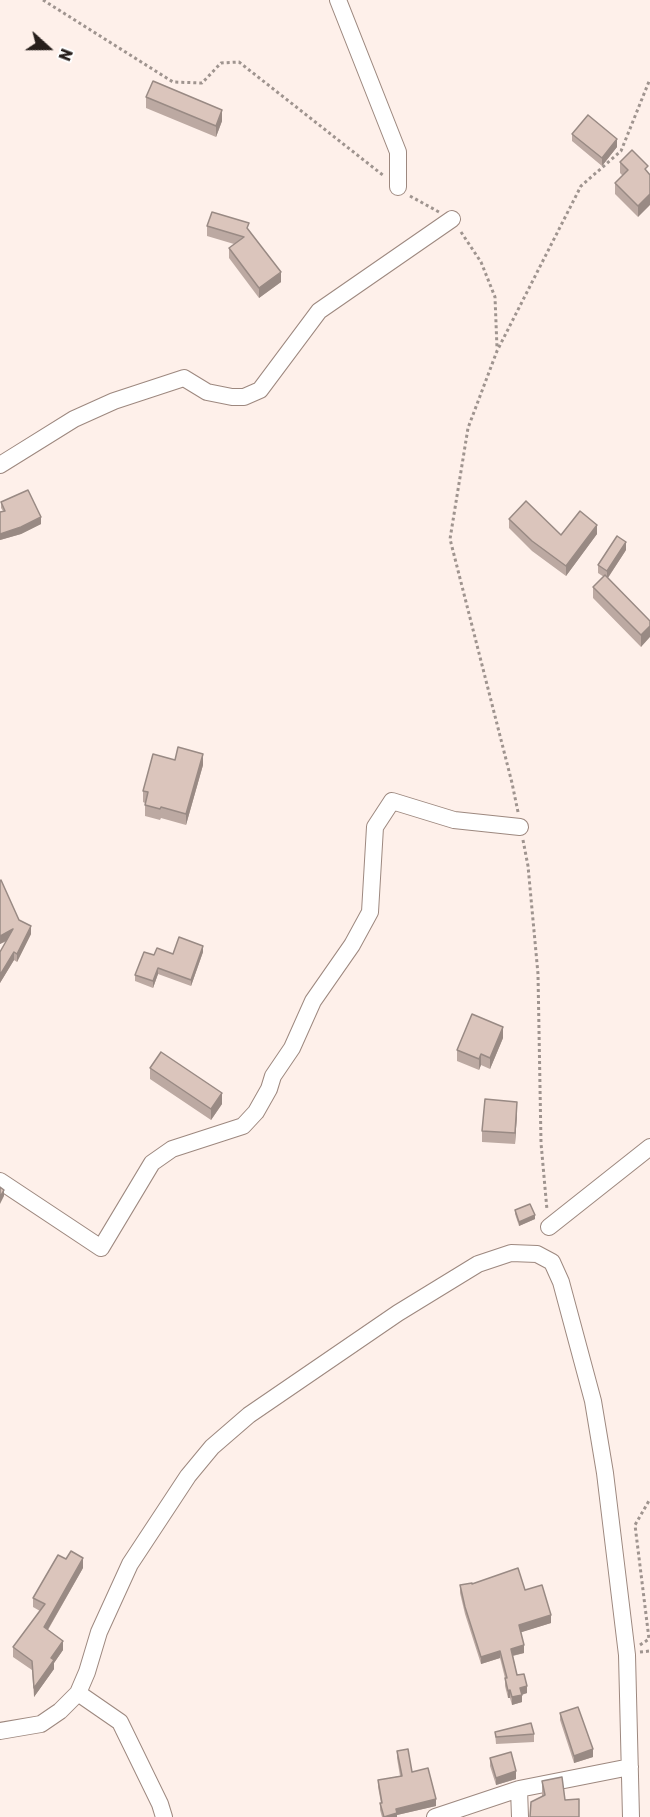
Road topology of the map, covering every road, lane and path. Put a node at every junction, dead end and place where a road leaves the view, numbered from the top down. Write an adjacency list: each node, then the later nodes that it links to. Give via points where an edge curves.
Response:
1 (43, 0): 4 (path, via 173,82 202,83 221,63 239,62)
2 (338, 0): 4 (street, via 398,152)
3 (650, 79): 6 (path, via 621,151 581,186)
4 (398, 187): 5 (path)
5 (452, 219): 6 (path, via 481,262 495,297); 7 (street, via 319,311 260,390 232,397 207,392 184,378 74,419)
6 (497, 351): 8 (path, via 468,428 450,539)
7 (0, 465)
8 (520, 827): 10 (street, via 454,820 392,801 375,826 370,912 313,1002 256,1112 243,1126 172,1149 152,1163 101,1248); 11 (path, via 528,866 538,974 541,1143)
9 (650, 1147): 11 (street)
10 (0, 1181)
11 (549, 1227)
12 (650, 1499): 13 (path, via 634,1525 650,1639)
13 (627, 1655): 14 (street, via 593,1401 561,1282 552,1262 537,1254 511,1253 478,1264 398,1313 249,1415 212,1447 188,1476 130,1564 99,1632); 16 (street)
14 (78, 1693): 15 (street, via 41,1724); 18 (street, via 120,1722)
15 (0, 1731)
16 (630, 1767): 17 (street); 21 (street)
17 (519, 1789): 19 (street); 20 (street)
18 (164, 1817)
19 (435, 1817)
20 (520, 1817)
21 (631, 1817)

